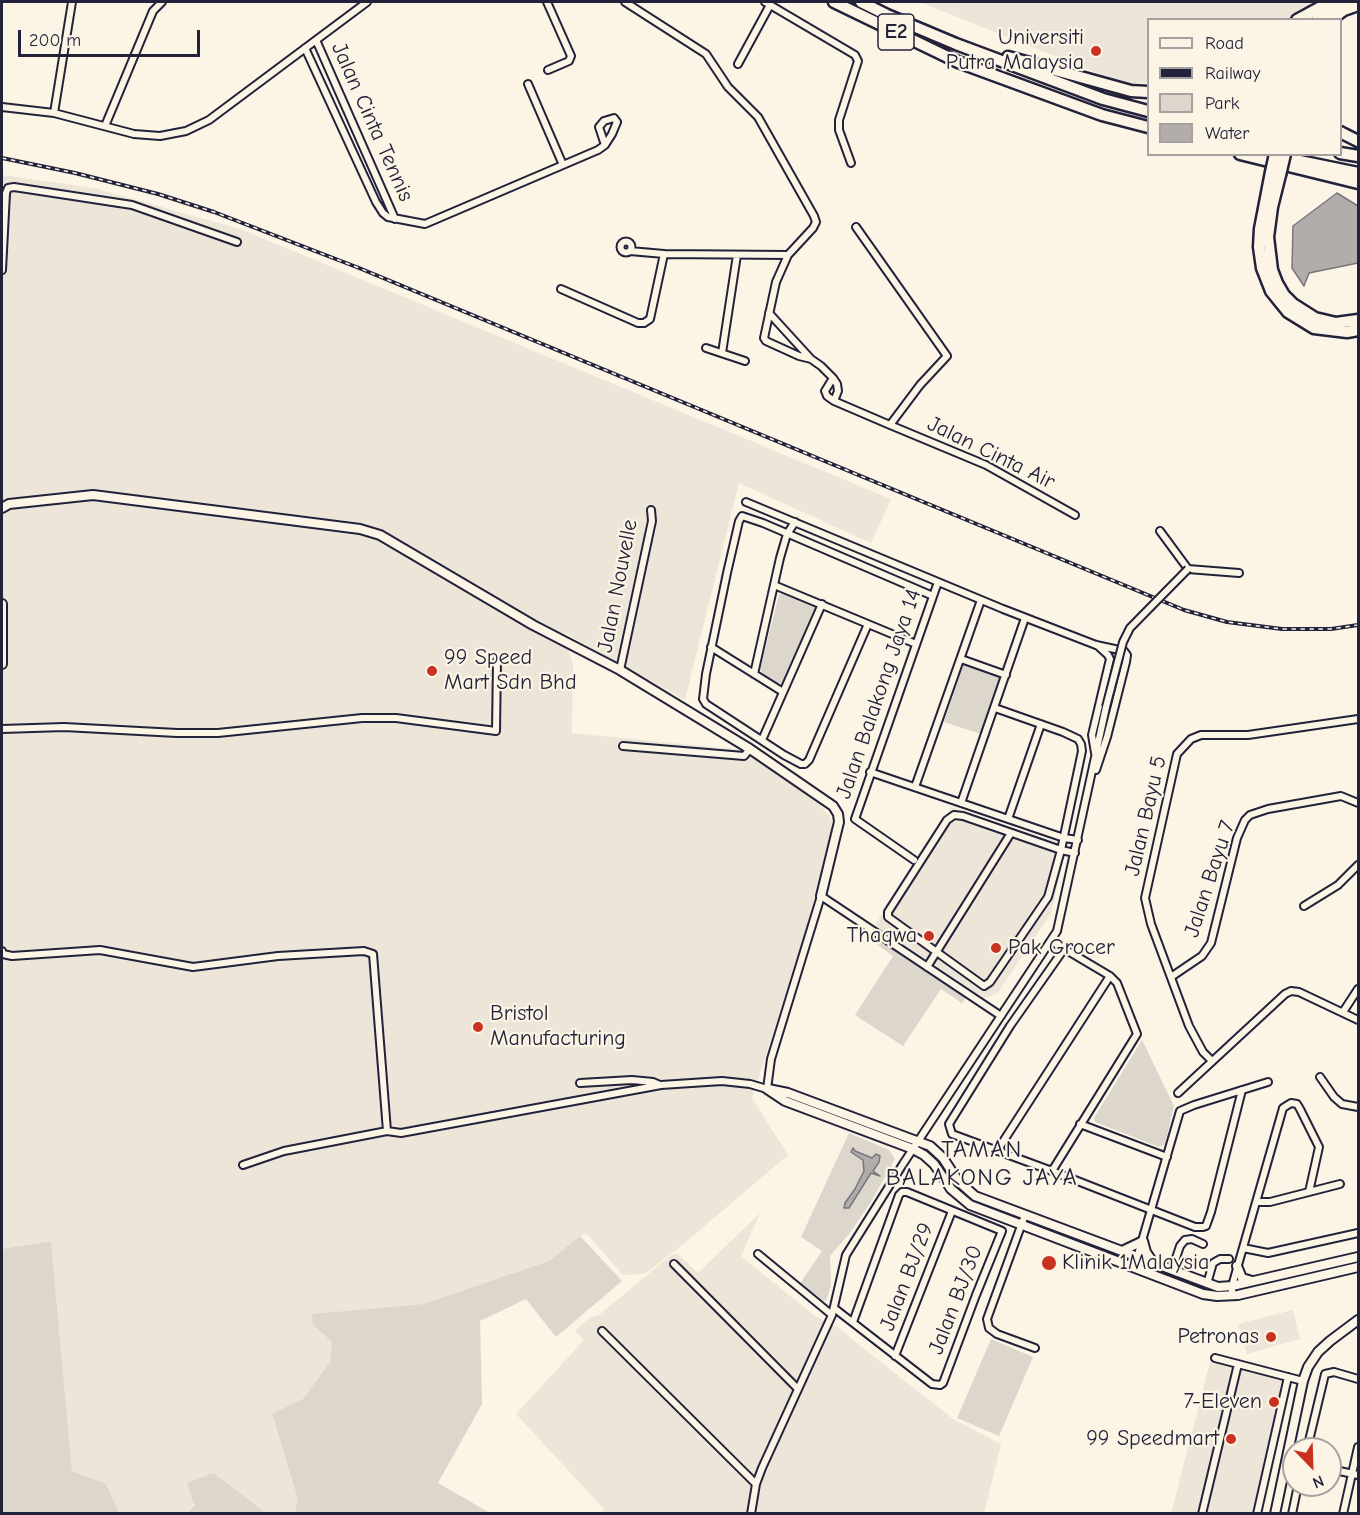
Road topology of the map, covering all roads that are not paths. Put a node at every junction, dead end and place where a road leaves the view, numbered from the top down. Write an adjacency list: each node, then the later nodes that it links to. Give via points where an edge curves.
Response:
1 (72, 2): 24 (street)
2 (162, 2): 25 (street, via 153,11)
3 (367, 2): 15 (street)
4 (547, 2): 19 (street, via 571,56)
5 (625, 2): 49 (street, via 706,54 728,87 758,117 816,222)
6 (834, 2): 26 (highway, E2, via 958,62 1102,115)
7 (861, 2): 16 (highway, E2)
8 (1330, 2): 12 (highway)
9 (1344, 2): 13 (highway)
10 (767, 3): 18 (street); 36 (street, via 855,55 858,61 839,120)
11 (1359, 5): 14 (highway)
12 (1301, 18)
13 (1320, 18)
14 (1333, 18)
15 (316, 40): 17 (street); 41 (street, Jalan Cinta Tennis)
16 (956, 44): 21 (highway, via 990,50 1131,91); 23 (highway, E2, via 1103,99)
17 (305, 48): 25 (street, via 208,120 186,131 143,135); 42 (street, Jalan Cinta Tennis)
18 (738, 64)
19 (548, 70)
20 (528, 84): 37 (street)
21 (1147, 92)
22 (2, 107): 24 (street)
23 (1147, 110)
24 (54, 112): 25 (street)
25 (105, 126)
26 (1147, 126)
27 (1342, 132): 28 (highway)
28 (1359, 141)
29 (605, 146): 37 (street, Jalan Cinta Tennis)
30 (1342, 153): 35 (highway)
31 (1248, 156): 40 (highway)
32 (1275, 156): 38 (highway, bridge)
33 (1278, 156): 39 (highway)
34 (1283, 156): 38 (highway, bridge)
35 (1359, 156)
36 (851, 163)
37 (563, 165): 43 (street, Jalan Cinta Tennis, via 425,224)
38 (1275, 173): 53 (highway, via 1268,237 1272,270 1284,296 1315,318 1336,323); 54 (highway, via 1259,247 1271,291 1288,312 1314,328)
39 (1359, 173)
40 (1359, 183)
41 (385, 198): 42 (street); 43 (street, Jalan Cinta Tennis)
42 (376, 202): 43 (street, Jalan Cinta Tennis, via 383,213)
43 (395, 219)
44 (856, 226): 61 (street, via 947,356)
45 (237, 242): 50 (street, via 132,205 14,187 6,193)
46 (630, 251): 47 (street)
47 (663, 254): 48 (street); 51 (street, via 650,319 644,323)
48 (737, 255): 49 (street); 56 (street)
49 (788, 255): 52 (street)
50 (2, 270)
51 (561, 290)
52 (769, 313): 57 (street); 57 (street, via 765,340)
53 (1359, 320)
54 (1359, 330)
55 (706, 348): 56 (street)
56 (722, 353): 58 (street)
57 (810, 359): 59 (street)
58 (745, 361)
59 (833, 378): 60 (street, via 838,390); 60 (street, via 825,391)
60 (834, 401): 61 (street, Jalan Cinta Air)
61 (890, 425): 65 (street, Jalan Cinta Air, via 986,465)
62 (746, 502): 66 (street)
63 (2, 506): 85 (street, via 93,495 360,529 380,535 533,625)
64 (651, 510): 85 (street, Jalan Nouvelle, via 652,521)
65 (1075, 516)
66 (795, 522): 68 (street); 71 (street)
67 (1160, 531): 69 (street)
68 (787, 534): 72 (street); 73 (street); 81 (street, via 742,516)
69 (1188, 568): 70 (street); 96 (street, bridge, via 1130,628 1122,642)
70 (1239, 573)
71 (938, 582): 73 (street, Jalan Balakong Jaya 14); 74 (street)
72 (774, 585): 76 (street); 86 (street)
73 (933, 596): 79 (street, Jalan Balakong Jaya 14)
74 (981, 600): 77 (street); 82 (street)
75 (2, 604): 84 (street)
76 (822, 604): 78 (street); 88 (street)
77 (1025, 618): 80 (street); 87 (street)
78 (868, 624): 79 (street); 93 (street, via 806,764)
79 (916, 644): 97 (street, Jalan Balakong Jaya 14)
80 (1096, 645): 96 (street, via 1110,660 1092,735); 98 (street, via 1116,648 1127,655 1099,765)
81 (711, 646): 86 (street); 93 (street, via 702,694 706,704)
82 (961, 659): 87 (street); 99 (street)
83 (498, 662): 92 (street, via 496,731 396,718 218,733 64,727)
84 (2, 665)
85 (620, 670): 95 (street)
86 (754, 674): 88 (street)
87 (1006, 675): 89 (street)
88 (783, 692): 93 (street)
89 (995, 708): 91 (street); 100 (street)
90 (1359, 719): 118 (street, Jalan Bayu 5, via 1248,735 1201,735 1183,746 1173,764 1145,898)
91 (1041, 724): 102 (street); 104 (street, via 1082,744)
92 (2, 729)
93 (762, 740)
94 (623, 746): 95 (street, via 744,756)
95 (750, 749): 110 (street, via 823,798 838,814)
96 (1096, 756): 98 (street)
97 (870, 772): 99 (street); 108 (street, Jalan Balakong Jaya 14, via 855,819)
98 (1092, 776): 105 (street)
99 (915, 787): 100 (street)
100 (961, 803): 102 (street)
101 (1359, 803): 118 (street, Jalan Bayu 7, via 1341,796 1250,815 1237,838 1211,944 1202,956)
102 (1008, 819): 104 (street)
103 (1011, 833): 106 (street); 115 (street); 115 (street, via 954,815 888,912 888,917)
104 (1064, 838): 105 (street); 106 (street)
105 (1078, 840): 107 (street)
106 (1061, 850): 107 (street); 115 (street, via 1048,897 988,985)
107 (1075, 853): 112 (street, via 1057,931)
108 (914, 860)
109 (1359, 865): 111 (street, via 1338,885)
110 (821, 896): 116 (street); 128 (street, via 771,1059)
111 (1304, 906)
112 (1051, 941): 113 (street); 121 (street)
113 (1064, 949): 117 (street); 136 (street, via 1010,1026 950,1124 952,1134)
114 (2, 951): 133 (street, via 12,956 100,950 193,967 278,956 364,951 373,954)
115 (936, 953): 116 (street)
116 (927, 967): 121 (street)
117 (1110, 976): 132 (street, via 1117,983 1137,1034); 136 (street)
118 (1171, 978): 123 (street, Jalan Bayu 5, via 1197,1042)
119 (1359, 989): 120 (street)
120 (1343, 1012): 122 (street); 123 (street, via 1291,991)
121 (1001, 1016): 134 (street)
122 (1359, 1020)
123 (1212, 1061): 130 (street)
124 (1320, 1077): 131 (street, via 1342,1104)
125 (1268, 1082): 129 (street)
126 (580, 1083): 127 (street, via 632,1080)
127 (661, 1085): 128 (street, via 722,1081); 133 (street, via 401,1133)
128 (767, 1089): 134 (street); 135 (street, via 785,1101)
129 (1242, 1090): 137 (street, via 1180,1111); 143 (street, via 1206,1226 1196,1227)
130 (1178, 1093)
131 (1359, 1107)
132 (1080, 1124): 137 (street); 139 (street)
133 (387, 1131): 138 (street, via 284,1151)
134 (919, 1140): 135 (street); 145 (street, via 938,1152 958,1181 975,1196)
135 (913, 1149): 146 (street, via 934,1164 951,1189 970,1205); 166 (street, via 846,1255)
136 (997, 1150): 139 (street)
137 (1167, 1157): 143 (street)
138 (243, 1165)
139 (1052, 1170): 143 (street)
140 (1340, 1184): 141 (street)
141 (1309, 1192): 142 (street); 142 (street, via 1319,1147 1297,1104 1292,1103 1283,1108)
142 (1257, 1202): 150 (street)
143 (1152, 1209): 148 (street)
144 (952, 1211): 169 (street, via 902,1192); 172 (street, Jalan BJ/29); 172 (street, Jalan BJ/30, via 1002,1231 943,1383 932,1384)
145 (1025, 1215): 146 (street); 151 (street)
146 (1022, 1226): 160 (street); 171 (street, via 987,1319 989,1328 997,1334)
147 (1359, 1233): 150 (street, via 1268,1253)
148 (1143, 1241): 151 (street); 153 (street); 156 (street)
149 (1203, 1244): 161 (street, via 1185,1240)
150 (1243, 1248): 158 (street)
151 (1122, 1251): 153 (street)
152 (758, 1254): 167 (street)
153 (1138, 1257): 156 (street); 160 (street)
154 (1359, 1257): 162 (street)
155 (1229, 1259): 163 (street, via 1214,1263)
156 (1153, 1262): 161 (street)
157 (674, 1264): 178 (street)
158 (1237, 1266): 162 (street, via 1242,1278); 164 (street)
159 (1359, 1267): 165 (street)
160 (1134, 1268): 165 (street, via 1203,1294)
161 (1172, 1270): 163 (street)
162 (1253, 1282): 164 (street)
163 (1207, 1284): 164 (street)
164 (1232, 1286): 165 (street)
165 (1232, 1296)
166 (834, 1308): 167 (street); 169 (street)
167 (832, 1315): 178 (street)
168 (1359, 1320): 177 (street, via 1318,1352)
169 (853, 1322): 172 (street)
170 (602, 1331): 183 (street)
171 (1035, 1348)
172 (895, 1356)
173 (1215, 1358): 174 (street)
174 (1238, 1364): 175 (street); 187 (street)
175 (1288, 1377): 177 (street); 188 (street)
176 (1359, 1379): 180 (street, via 1334,1372 1325,1374)
177 (1303, 1381): 179 (street)
178 (798, 1389): 183 (street)
179 (1294, 1437)
180 (1310, 1437)
181 (1359, 1447): 182 (street)
182 (1355, 1475): 191 (street)
183 (756, 1484): 186 (street)
184 (1282, 1488): 189 (street)
185 (1296, 1497): 190 (street)
186 (751, 1514)
187 (1202, 1514)
188 (1257, 1514)
189 (1275, 1514)
190 (1292, 1514)
191 (1343, 1514)

